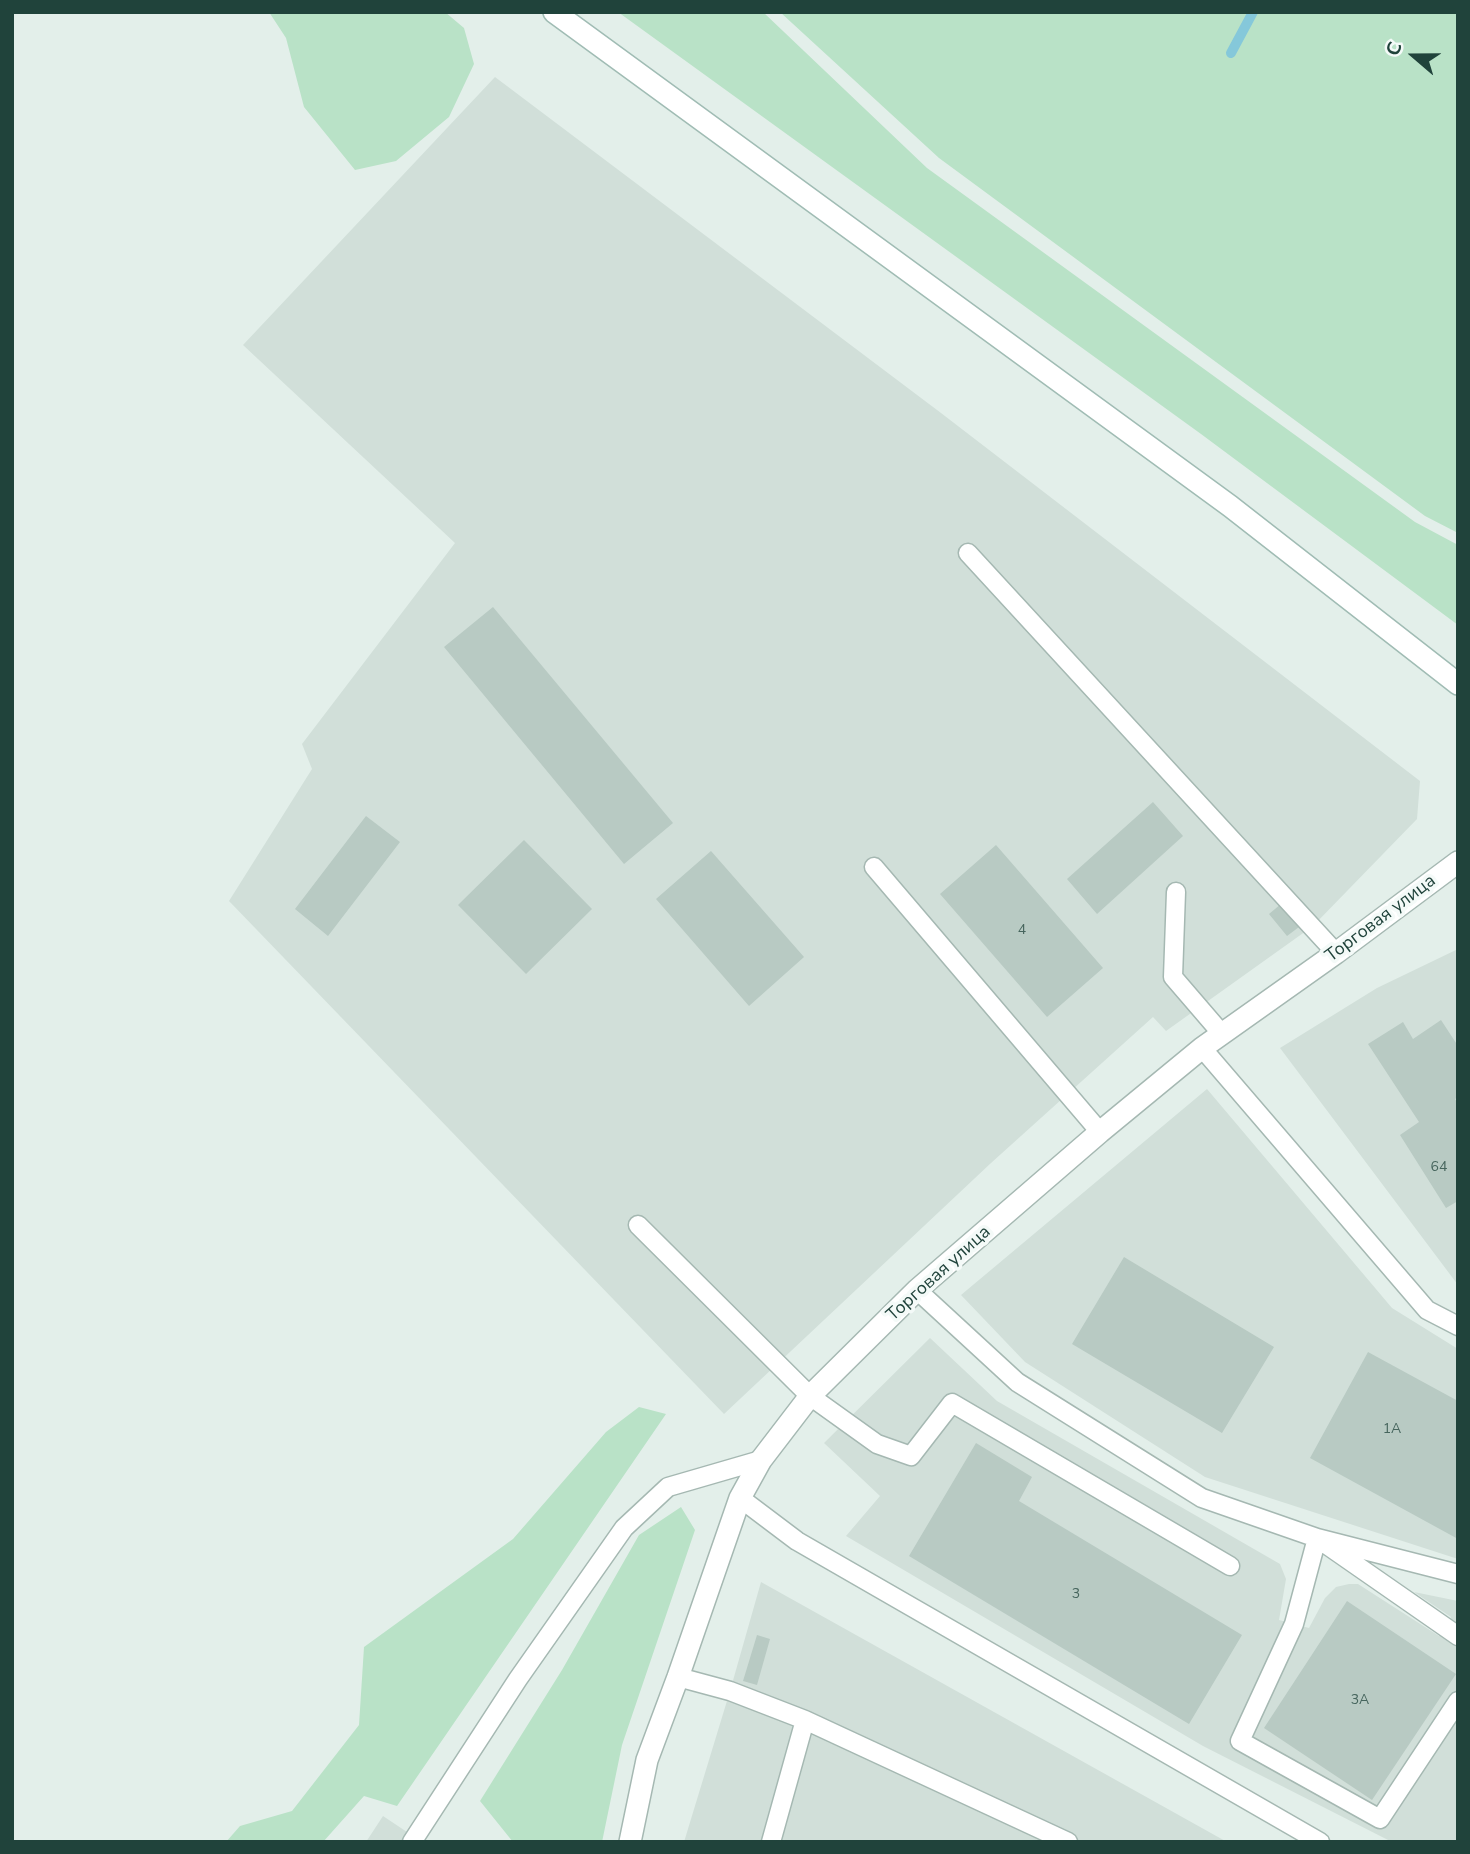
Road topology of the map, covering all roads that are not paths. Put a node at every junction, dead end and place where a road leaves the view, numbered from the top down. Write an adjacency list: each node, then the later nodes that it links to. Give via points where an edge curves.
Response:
1 (554, 12): 3 (street, via 1230,506)
2 (968, 554): 7 (lane)
3 (1458, 684)
4 (1458, 862): 7 (street, Торговая улица)
5 (874, 867): 10 (lane)
6 (1176, 892): 8 (lane, via 1173,976)
7 (1336, 953): 8 (street, Торговая улица)
8 (1222, 1034): 9 (street, Торговая улица)
9 (1202, 1048): 10 (street, Торговая улица); 13 (lane, via 1427,1310)
10 (1100, 1132): 12 (street, Торговая улица)
11 (638, 1225): 14 (lane)
12 (917, 1290): 14 (street, Торговая улица); 17 (lane, via 1017,1382 1202,1497)
13 (1458, 1326)
14 (810, 1396): 15 (street, Торговая улица); 18 (lane, via 877,1444 911,1456 953,1403)
15 (761, 1460): 16 (street, Торговая улица); 24 (lane, via 668,1487 624,1528)
16 (740, 1498): 21 (street, Торговая улица); 28 (lane, via 797,1541)
17 (1317, 1538): 19 (lane); 20 (lane); 22 (lane, via 1294,1624 1241,1741 1380,1819)
18 (1230, 1566)
19 (1458, 1574)
20 (1458, 1636)
21 (678, 1677): 23 (lane); 25 (street, Торговая улица, via 647,1760)
22 (1458, 1701)
23 (805, 1720): 26 (lane); 27 (lane)
24 (412, 1842)
25 (630, 1842)
26 (771, 1842)
27 (1068, 1842)
28 (1320, 1842)

